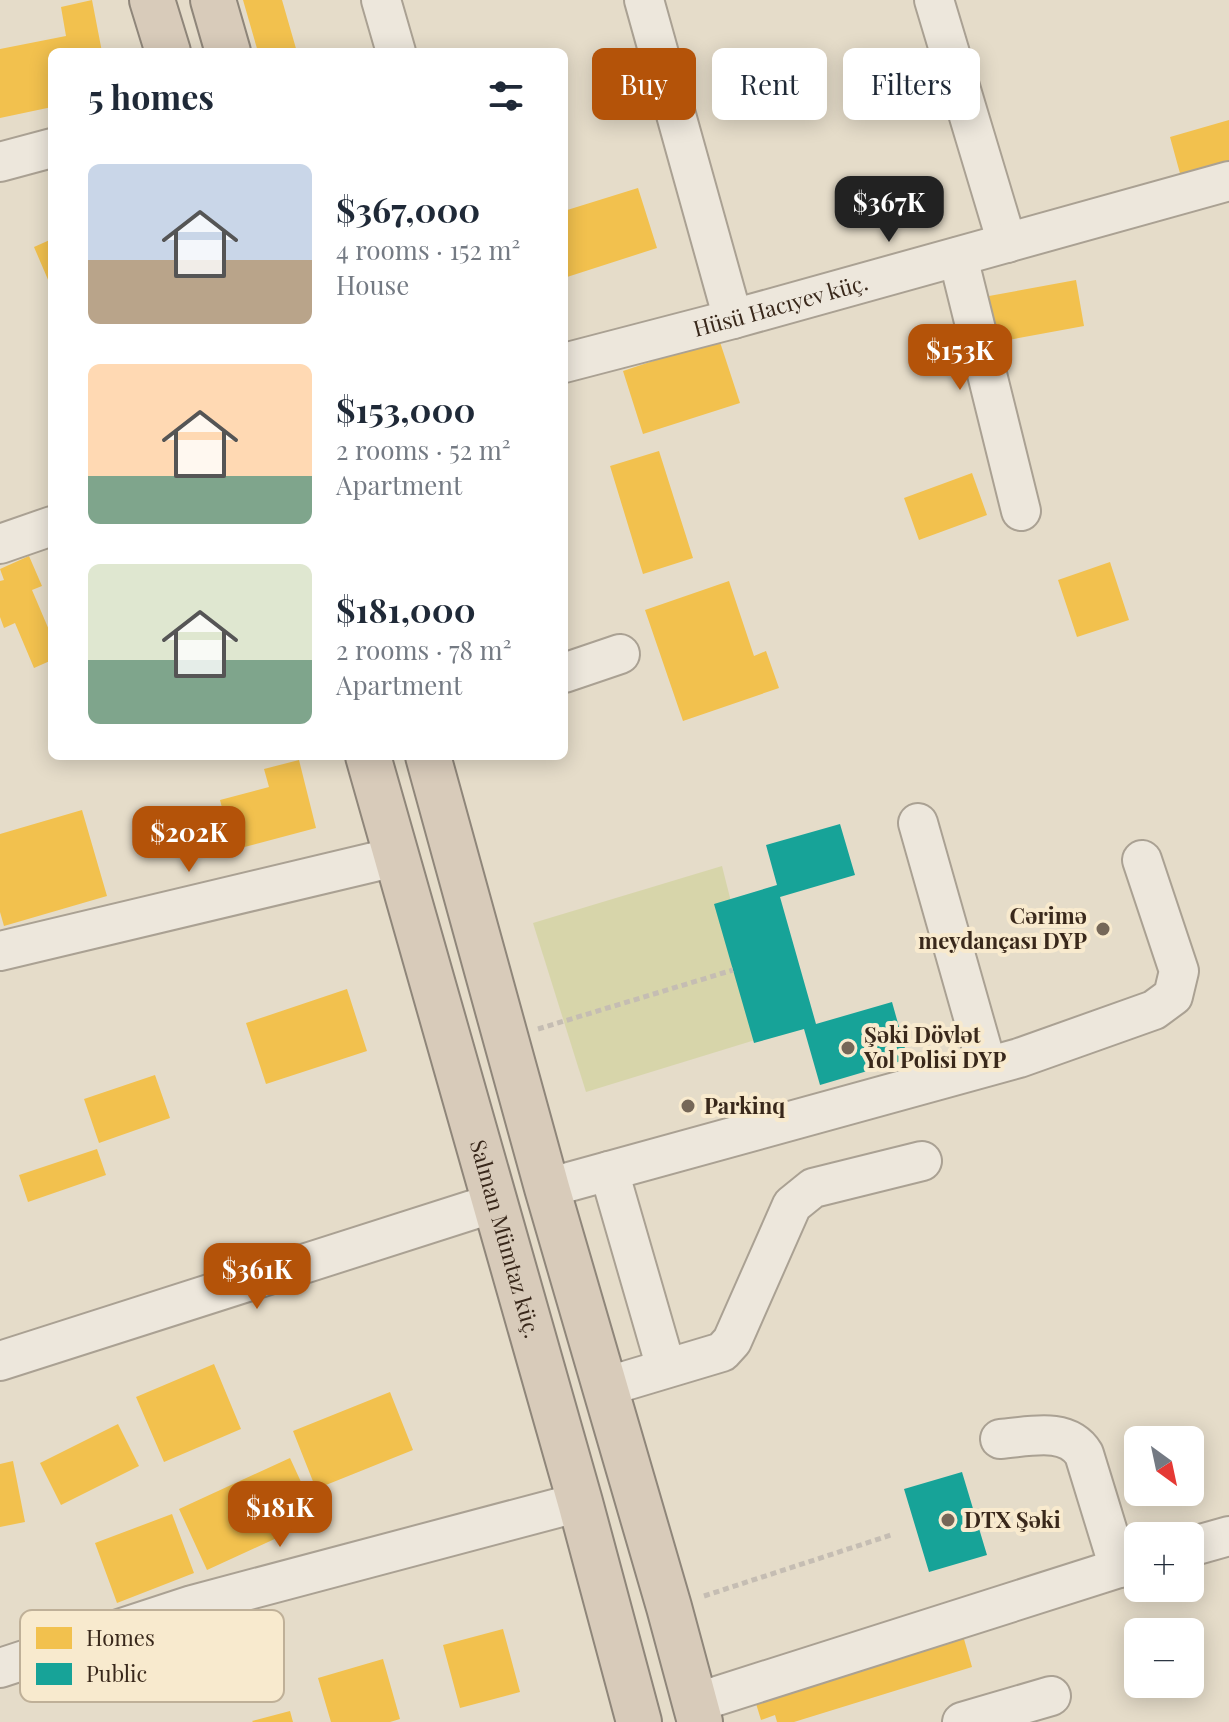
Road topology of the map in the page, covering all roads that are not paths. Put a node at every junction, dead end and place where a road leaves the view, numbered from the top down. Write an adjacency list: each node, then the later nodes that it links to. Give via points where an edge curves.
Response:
1 (152, 0): 6 (highway)
2 (213, 0): 7 (highway)
3 (381, 0): 8 (street)
4 (644, 0): 14 (street)
5 (934, 0): 12 (street)
6 (167, 48)
7 (227, 48)
8 (395, 48)
9 (48, 149): 10 (street)
10 (0, 162)
11 (1229, 181): 12 (street, Hüsü Hacıyev küç.)
12 (1007, 243): 13 (street, Hüsü Hacıyev küç.)
13 (958, 257): 14 (street, Hüsü Hacıyev küç.); 16 (street)
14 (733, 319): 15 (street, Hüsü Hacıyev küç.)
15 (568, 362)
16 (1021, 511)
17 (48, 527): 18 (street)
18 (0, 544)
19 (620, 654): 20 (street)
20 (568, 672)
21 (369, 760): 24 (highway, Salman Mümtaz küç.)
22 (429, 760): 30 (highway)
23 (918, 823): 27 (street)
24 (395, 857): 26 (street); 31 (highway, Salman Mümtaz küç.)
25 (1142, 860): 27 (street, via 1179,971 1173,996 1154,1010)
26 (0, 951)
27 (987, 1066): 29 (street)
28 (922, 1161): 33 (street, via 813,1188 792,1205 732,1341 722,1352)
29 (609, 1171): 30 (street); 33 (street)
30 (547, 1188): 31 (highway); 34 (highway)
31 (494, 1203): 32 (street); 36 (highway, Salman Mümtaz küç.)
32 (0, 1361)
33 (666, 1368): 34 (street)
34 (605, 1387): 45 (highway)
35 (1000, 1439): 39 (street, via 1054,1435 1078,1445)
36 (580, 1502): 41 (street); 46 (highway, Salman Mümtaz küç.)
37 (1229, 1536): 38 (street)
38 (1204, 1543)
39 (1124, 1553)
40 (1124, 1567): 45 (street)
41 (177, 1610)
42 (20, 1661): 43 (street)
43 (0, 1668)
44 (1051, 1696): 47 (street)
45 (697, 1713)
46 (639, 1722)
47 (962, 1722)

